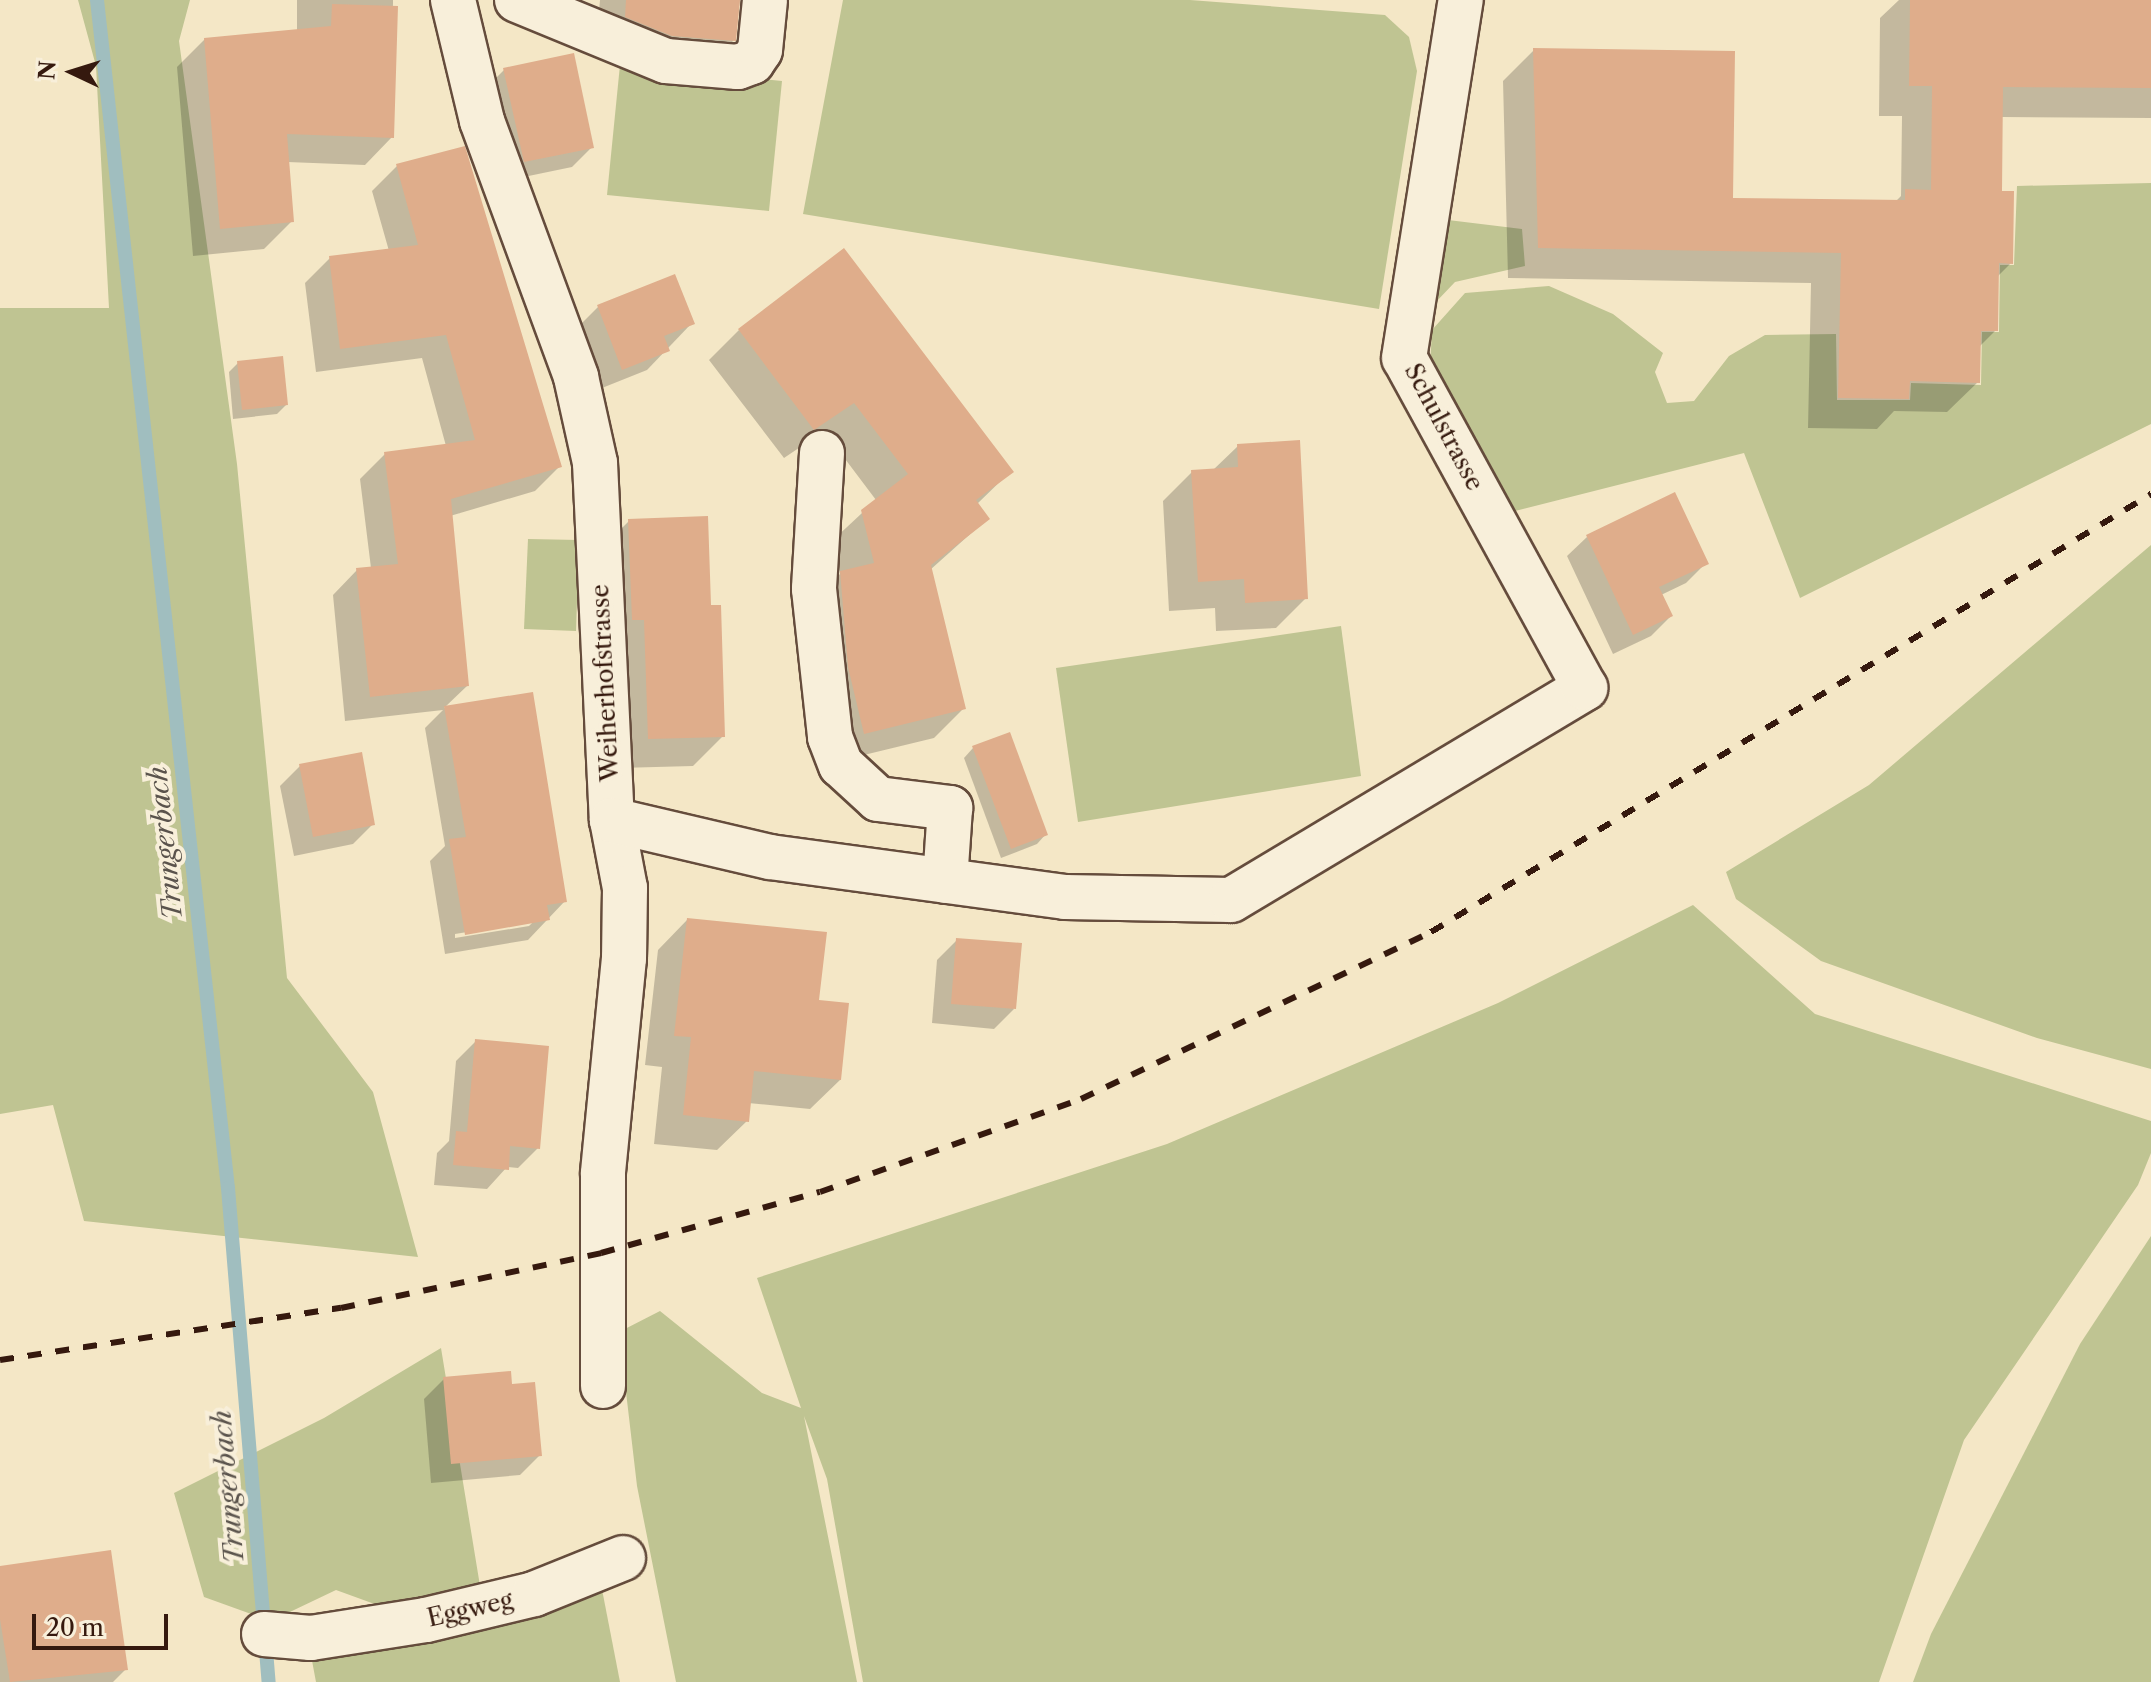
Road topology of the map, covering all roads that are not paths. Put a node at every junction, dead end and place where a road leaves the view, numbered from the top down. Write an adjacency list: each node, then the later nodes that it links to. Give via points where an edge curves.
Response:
1 (517, 0): 2 (street, via 666,61 738,67 752,62 760,50)
2 (765, 0)
3 (1461, 0): 7 (street, Schulstrasse, via 1404,358 1585,688 1231,900 1065,897)
4 (461, 1): 6 (street, Weiherhofstrasse, via 482,121 576,377 595,463)
5 (822, 453): 7 (street, via 814,589 830,737 841,765 878,799 950,808)
6 (612, 820): 7 (street, via 770,857); 8 (street, Weiherhofstrasse, via 625,888 624,958 603,1174)
7 (945, 881)
8 (603, 1386)
9 (623, 1558): 10 (street, Eggweg, via 534,1594 426,1620 311,1638)
10 (264, 1634)

